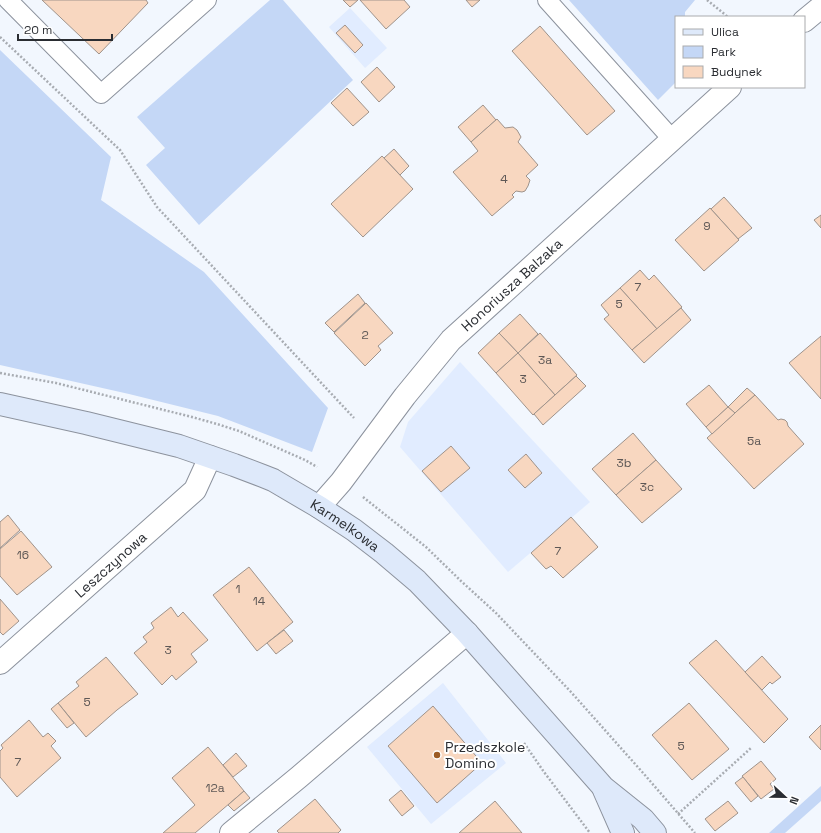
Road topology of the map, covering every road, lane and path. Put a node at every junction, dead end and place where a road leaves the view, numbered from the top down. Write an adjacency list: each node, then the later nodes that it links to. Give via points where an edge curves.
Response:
1 (8, 0): 2 (lane, via 101,94)
2 (207, 0)
3 (547, 0): 10 (lane)
4 (707, 0): 6 (path)
5 (821, 7): 7 (street)
6 (727, 16)
7 (805, 20)
8 (0, 36): 12 (path, via 120,150 157,207)
9 (729, 88): 10 (street, Honoriusza Balzaka)
10 (672, 139): 12 (street, Honoriusza Balzaka, via 451,340)
11 (0, 404): 13 (street, Karmelkowa, via 180,446)
12 (373, 438): 15 (street, Honoriusza Balzaka)
13 (210, 457): 15 (street, Karmelkowa, via 273,480); 17 (street, Leszczynowa, via 195,490)
14 (360, 495): 20 (path, via 426,547 496,613 571,692)
15 (319, 507): 16 (street, Karmelkowa, via 384,553 417,582)
16 (467, 633): 19 (street, Karmelkowa); 22 (street)
17 (0, 663)
18 (750, 748): 20 (path)
19 (603, 787): 23 (street, Karmelkowa); 24 (street, Karmelkowa, via 643,819)
20 (678, 813): 21 (path); 25 (path)
21 (674, 817)
22 (231, 833)
23 (623, 833)
24 (655, 833)
25 (695, 833)

